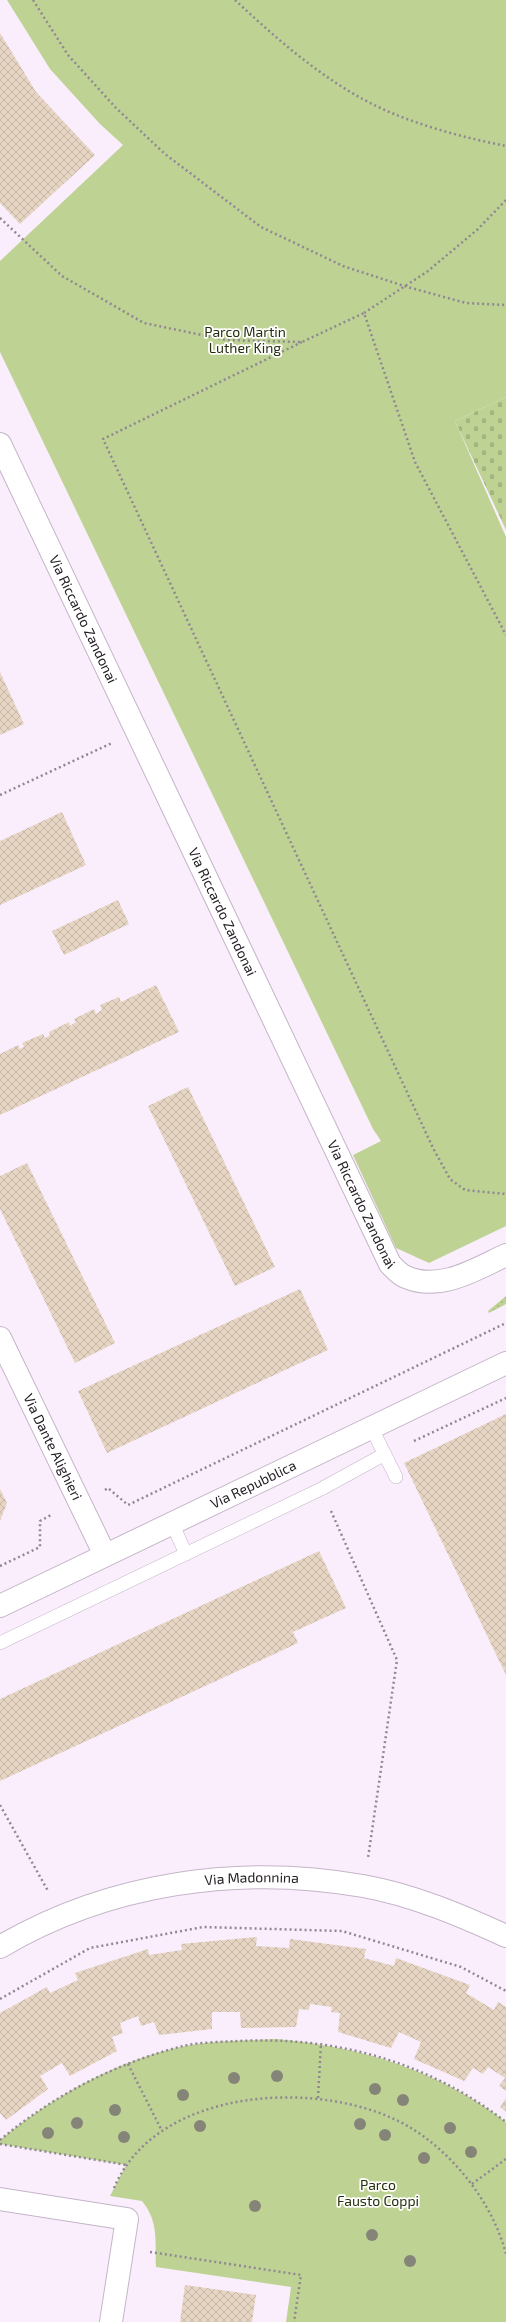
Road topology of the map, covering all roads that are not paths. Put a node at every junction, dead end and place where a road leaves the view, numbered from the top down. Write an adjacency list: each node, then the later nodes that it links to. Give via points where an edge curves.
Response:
1 (0, 444): 2 (street, Via Riccardo Zandonai, via 390,1264 405,1277 439,1282 467,1274)
2 (506, 1255)
3 (0, 1338): 10 (street, Via Dante Alighieri)
4 (506, 1364): 5 (street, Via Repubblica)
5 (371, 1427): 6 (lane); 8 (street, Via Repubblica)
6 (385, 1454): 7 (lane); 9 (lane, via 321,1489)
7 (396, 1477)
8 (172, 1523): 9 (lane); 10 (street, Via Repubblica)
9 (186, 1554): 12 (lane)
10 (105, 1555): 11 (street, Via Repubblica)
11 (0, 1606)
12 (0, 1642)
13 (506, 1936): 14 (street, Via Madonnina, via 449,1911 363,1886 297,1878 226,1879 146,1889 62,1916 20,1935)
14 (0, 1948)
15 (0, 2199): 16 (street, via 127,2219)
16 (111, 2322)

